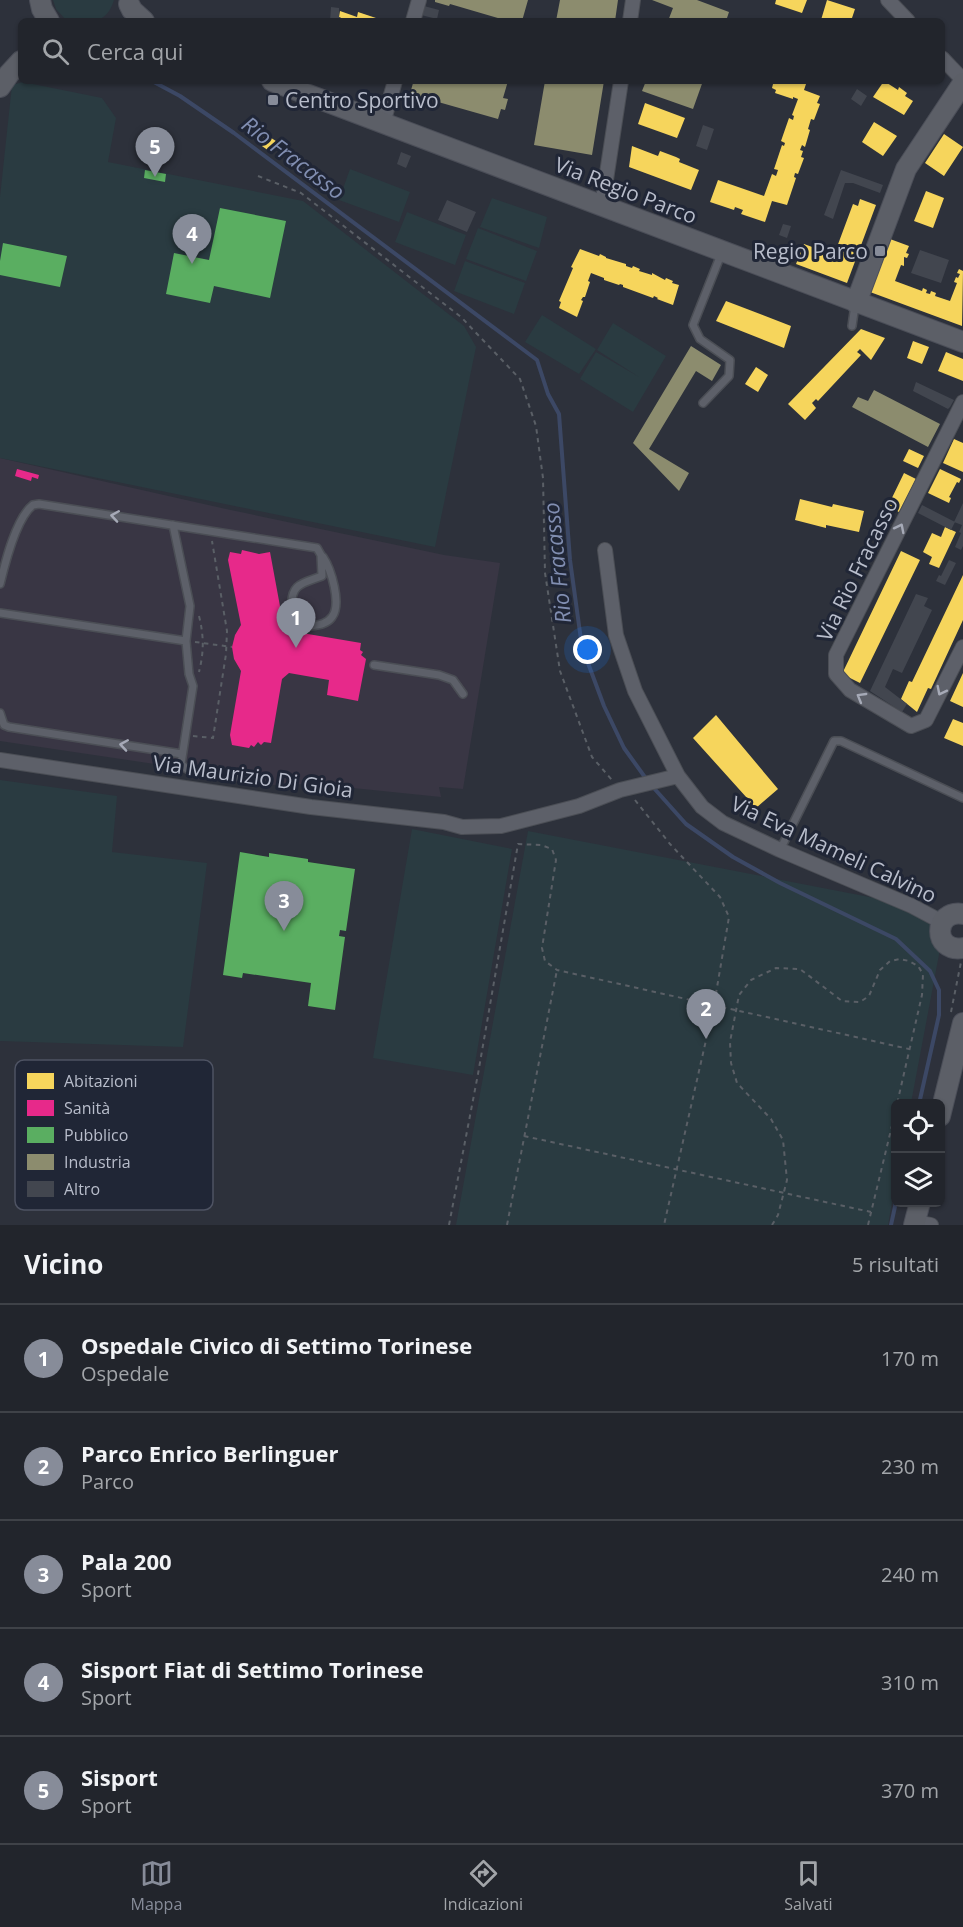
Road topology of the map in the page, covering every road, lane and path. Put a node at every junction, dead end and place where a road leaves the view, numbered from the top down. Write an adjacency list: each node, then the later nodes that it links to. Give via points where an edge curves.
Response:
1 (419, 0): 6 (street)
2 (633, 0): 7 (street)
3 (888, 0): 8 (street)
4 (126, 8): 5 (street)
5 (140, 18)
6 (413, 18)
7 (630, 18)
8 (905, 18)
9 (945, 61): 11 (street)
10 (18, 64): 15 (street)
11 (963, 82): 20 (street, via 906,169)
12 (280, 84): 16 (street, Via Regio Parco)
13 (394, 84): 16 (street)
14 (621, 84): 18 (street)
15 (0, 87)
16 (383, 123): 18 (street, Via Regio Parco)
17 (258, 176): 47 (path, via 301,193 452,309 520,379 536,426 543,478 545,573 560,671 592,757)
18 (602, 206): 19 (street, Via Regio Parco)
19 (722, 252): 20 (street, Via Regio Parco); 24 (lane, via 693,325 700,339 730,360 729,376)
20 (856, 303): 21 (lane); 22 (street, Via Regio Parco)
21 (852, 326)
22 (963, 342)
23 (963, 402): 37 (street, Via Rio Fracasso, one-way to 23, via 926,720 911,726 850,690 836,674 836,655)
24 (703, 403)
25 (173, 525): 26 (lane); 29 (lane, one-way to 29, via 33,505 17,531); 30 (lane)
26 (210, 531): 28 (lane, via 312,546); 42 (path, via 227,631 226,654 213,738)
27 (605, 550): 45 (street, Via Eva Mameli Calvino, via 616,634 635,691)
28 (321, 555): 31 (lane, via 322,576 295,588); 33 (lane, via 333,583 336,605 332,617 322,625)
29 (0, 584)
30 (190, 606): 34 (lane); 35 (path, via 197,609)
31 (292, 607)
32 (0, 613): 34 (lane)
33 (311, 626)
34 (186, 641): 35 (path); 39 (lane)
35 (204, 643): 36 (path); 39 (path, via 198,680)
36 (232, 647)
37 (963, 647)
38 (374, 665): 40 (lane, via 439,675 453,680)
39 (193, 686): 42 (lane)
40 (463, 694)
41 (0, 713): 43 (lane, one-way to 41, via 9,728)
42 (184, 735): 43 (lane)
43 (182, 754): 46 (lane, via 181,764 187,769)
44 (0, 760): 47 (street, Via Maurizio Di Gioia, via 462,827 501,826 579,806)
45 (678, 776): 47 (street, Via Maurizio Di Gioia); 49 (street, Via Eva Mameli Calvino, via 702,807 723,823)
46 (243, 777)
47 (623, 789): 54 (path, via 725,906 729,917)
48 (963, 798): 49 (lane, via 834,741)
49 (780, 850): 51 (street, Via Eva Mameli Calvino)
50 (963, 914): 51 (street, via 950,915)
51 (942, 922): 52 (street, via 940,933 944,943)
52 (963, 948)
53 (557, 970): 54 (path); 61 (path); 67 (path, via 544,961 542,948 556,860 552,849 518,844)
54 (714, 1005): 55 (path); 62 (path)
55 (738, 1011): 57 (path); 57 (path, via 740,995 751,980 776,968 800,969 842,1000 860,1002 869,996 880,970 890,961 909,961 918,966 924,983); 63 (path, via 730,1042 730,1063 737,1083 771,1119 783,1140 787,1164)
56 (963, 1023): 59 (street)
57 (909, 1049): 58 (path)
58 (898, 1099)
59 (944, 1099)
60 (891, 1130): 65 (path)
61 (525, 1136): 62 (path); 68 (path)
62 (677, 1170): 63 (path); 69 (path)
63 (784, 1194): 65 (path); 70 (path)
64 (920, 1207): 66 (street)
65 (872, 1212): 71 (path)
66 (920, 1224)
67 (449, 1225)
68 (507, 1225)
69 (664, 1225)
70 (772, 1225)
71 (868, 1225)

